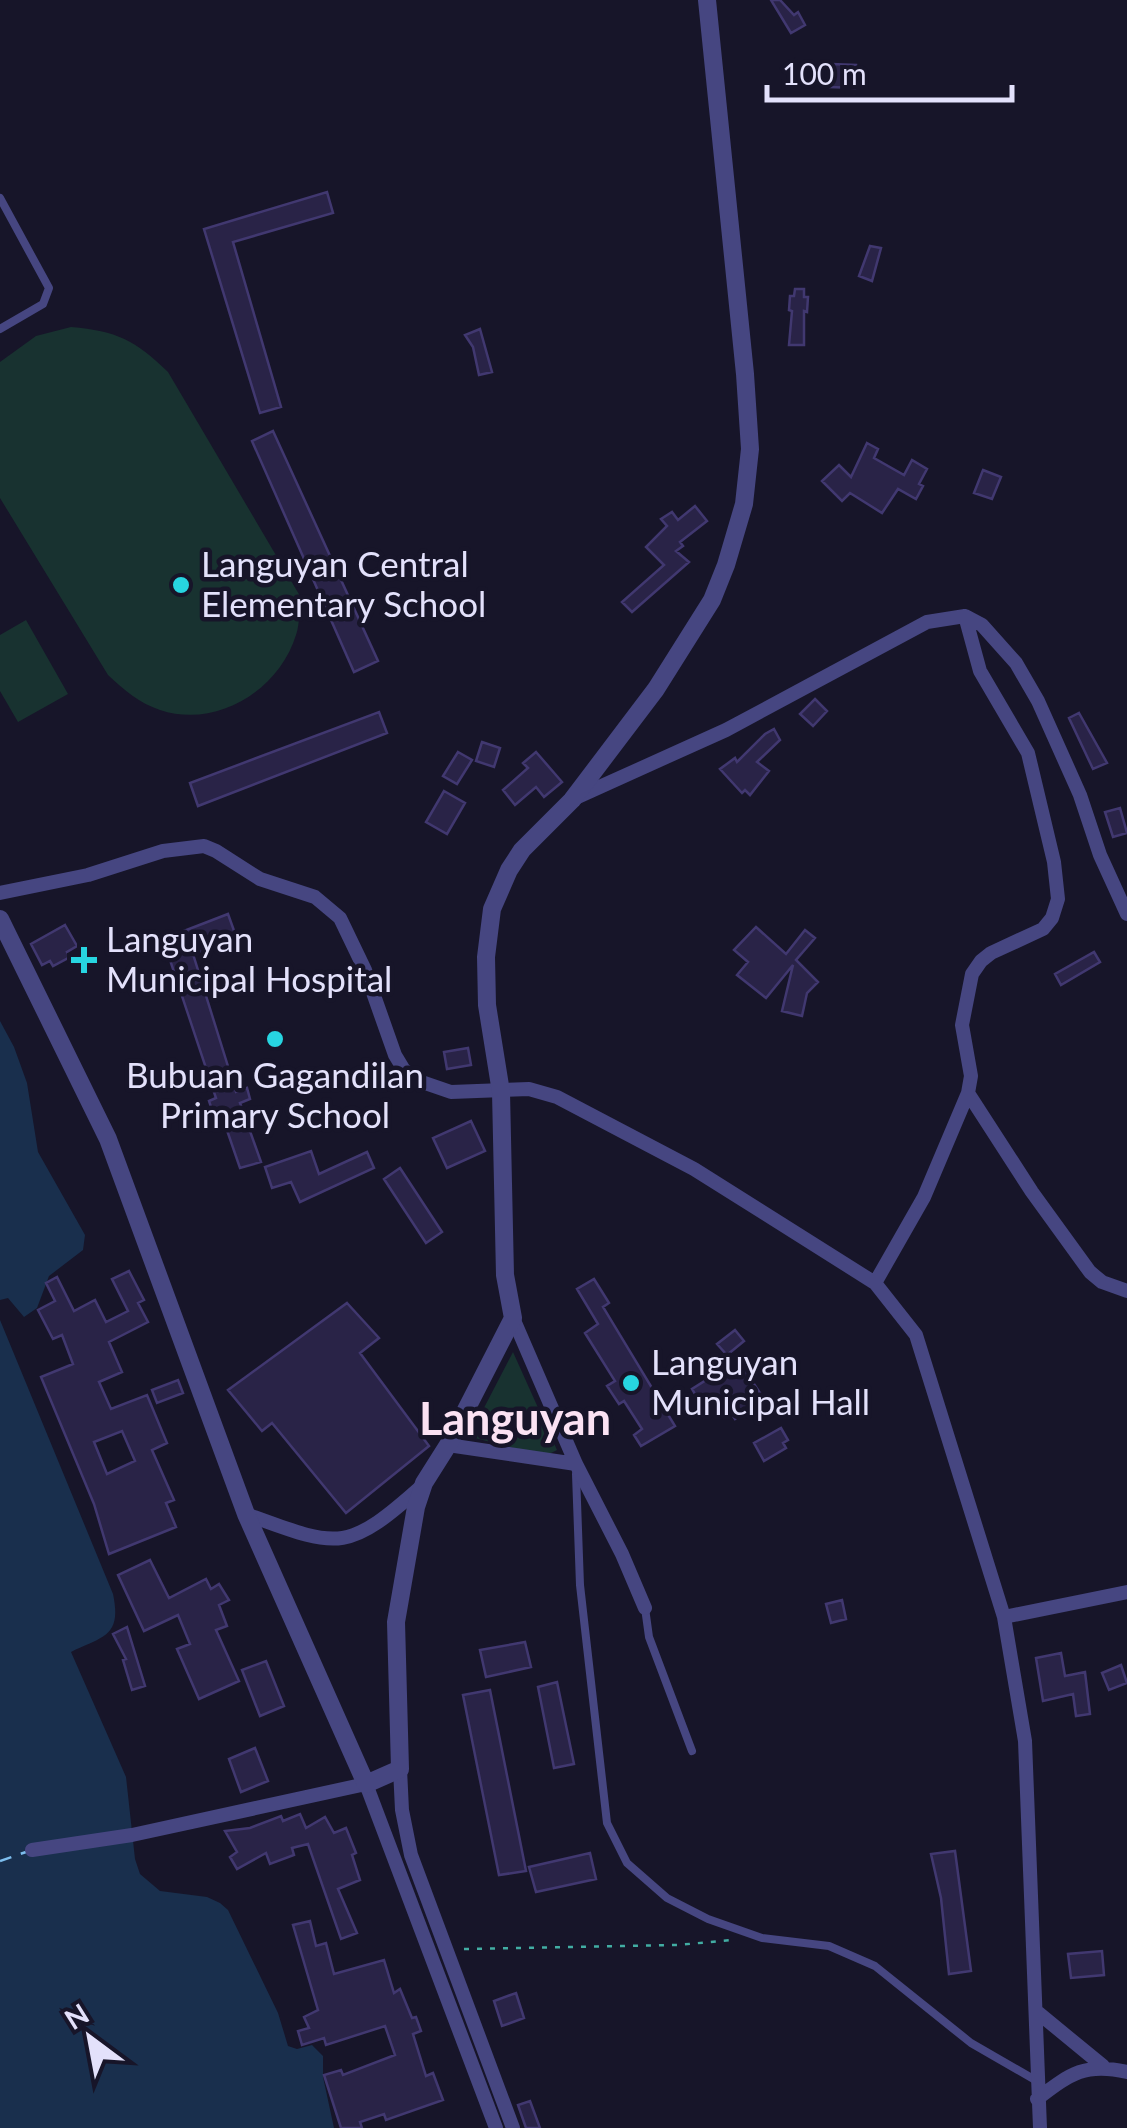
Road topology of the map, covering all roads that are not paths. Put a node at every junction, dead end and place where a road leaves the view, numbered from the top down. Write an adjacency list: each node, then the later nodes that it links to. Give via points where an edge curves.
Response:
1 (707, 0): 5 (street, via 745,374 750,449 744,504 712,600 656,689)
2 (0, 198): 3 (lane, via 49,294 44,304)
3 (0, 329)
4 (965, 616): 5 (street, via 927,622 726,730); 7 (street, via 1008,654 1038,701); 10 (street, via 980,671 1028,753 1058,899 1043,929 991,953 972,974 962,1024)
5 (572, 800): 9 (street, via 522,850 492,909 485,977)
6 (0, 892): 9 (street, via 204,846 260,878 316,897 340,918 404,1070 434,1089)
7 (1127, 914)
8 (0, 918): 17 (street, via 125,1179)
9 (501, 1092): 11 (street, via 529,1089 570,1103); 13 (street)
10 (968, 1094): 11 (street, via 924,1197); 12 (street, via 1090,1272)
11 (875, 1282): 20 (street, via 916,1335)
12 (1127, 1291)
13 (512, 1318): 14 (street); 15 (street)
14 (448, 1445): 15 (street); 16 (street)
15 (576, 1464): 19 (street); 30 (lane, via 580,1585 615,1846 643,1880 708,1919 762,1938 829,1946 875,1966 970,2043)
16 (424, 1484): 17 (street, via 377,1523 346,1538 308,1537); 22 (street, via 396,1622)
17 (246, 1514): 23 (street)
18 (1127, 1592): 20 (street)
19 (645, 1608): 21 (lane, via 649,1638)
20 (1004, 1617): 27 (street, via 1025,1741)
21 (692, 1750)
22 (400, 1769): 23 (street); 25 (street)
23 (366, 1784): 24 (street); 26 (street)
24 (32, 1850)
25 (411, 1855): 26 (street); 33 (street)
26 (396, 1860): 32 (street)
27 (1036, 2011): 28 (street); 30 (street)
28 (1102, 2066): 29 (street); 31 (street, via 1064,2079)
29 (1127, 2072)
30 (1037, 2081): 31 (street)
31 (1037, 2099): 34 (street)
32 (496, 2128)
33 (513, 2128)
34 (1040, 2128)

